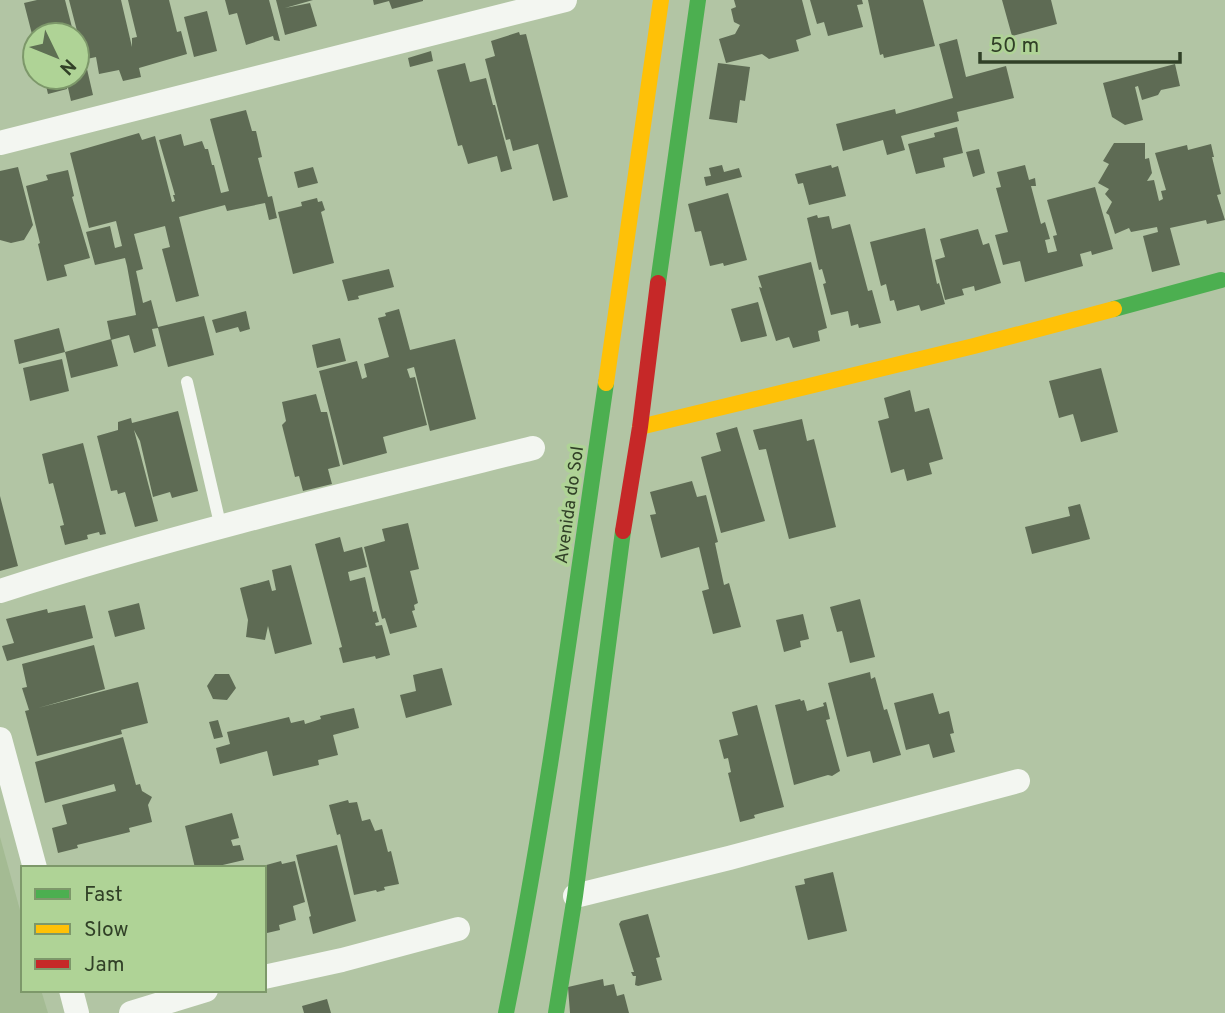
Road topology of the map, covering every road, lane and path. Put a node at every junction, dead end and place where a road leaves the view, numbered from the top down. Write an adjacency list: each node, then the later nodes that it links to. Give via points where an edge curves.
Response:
1 (565, 0): 4 (street)
2 (661, 0): 21 (street, Avenida do Sol, via 568,653)
3 (698, 0): 7 (street)
4 (0, 143)
5 (1221, 280): 7 (street)
6 (187, 382): 9 (lane)
7 (640, 427): 14 (street)
8 (533, 448): 9 (street)
9 (220, 528): 10 (street)
10 (0, 592)
11 (0, 739): 13 (street)
12 (1018, 781): 14 (street)
13 (34, 866)
14 (575, 896): 22 (street)
15 (458, 929): 16 (street)
16 (266, 977)
17 (72, 992): 19 (street)
18 (199, 992): 20 (street)
19 (77, 1013)
20 (131, 1013)
21 (506, 1013)
22 (556, 1013)

